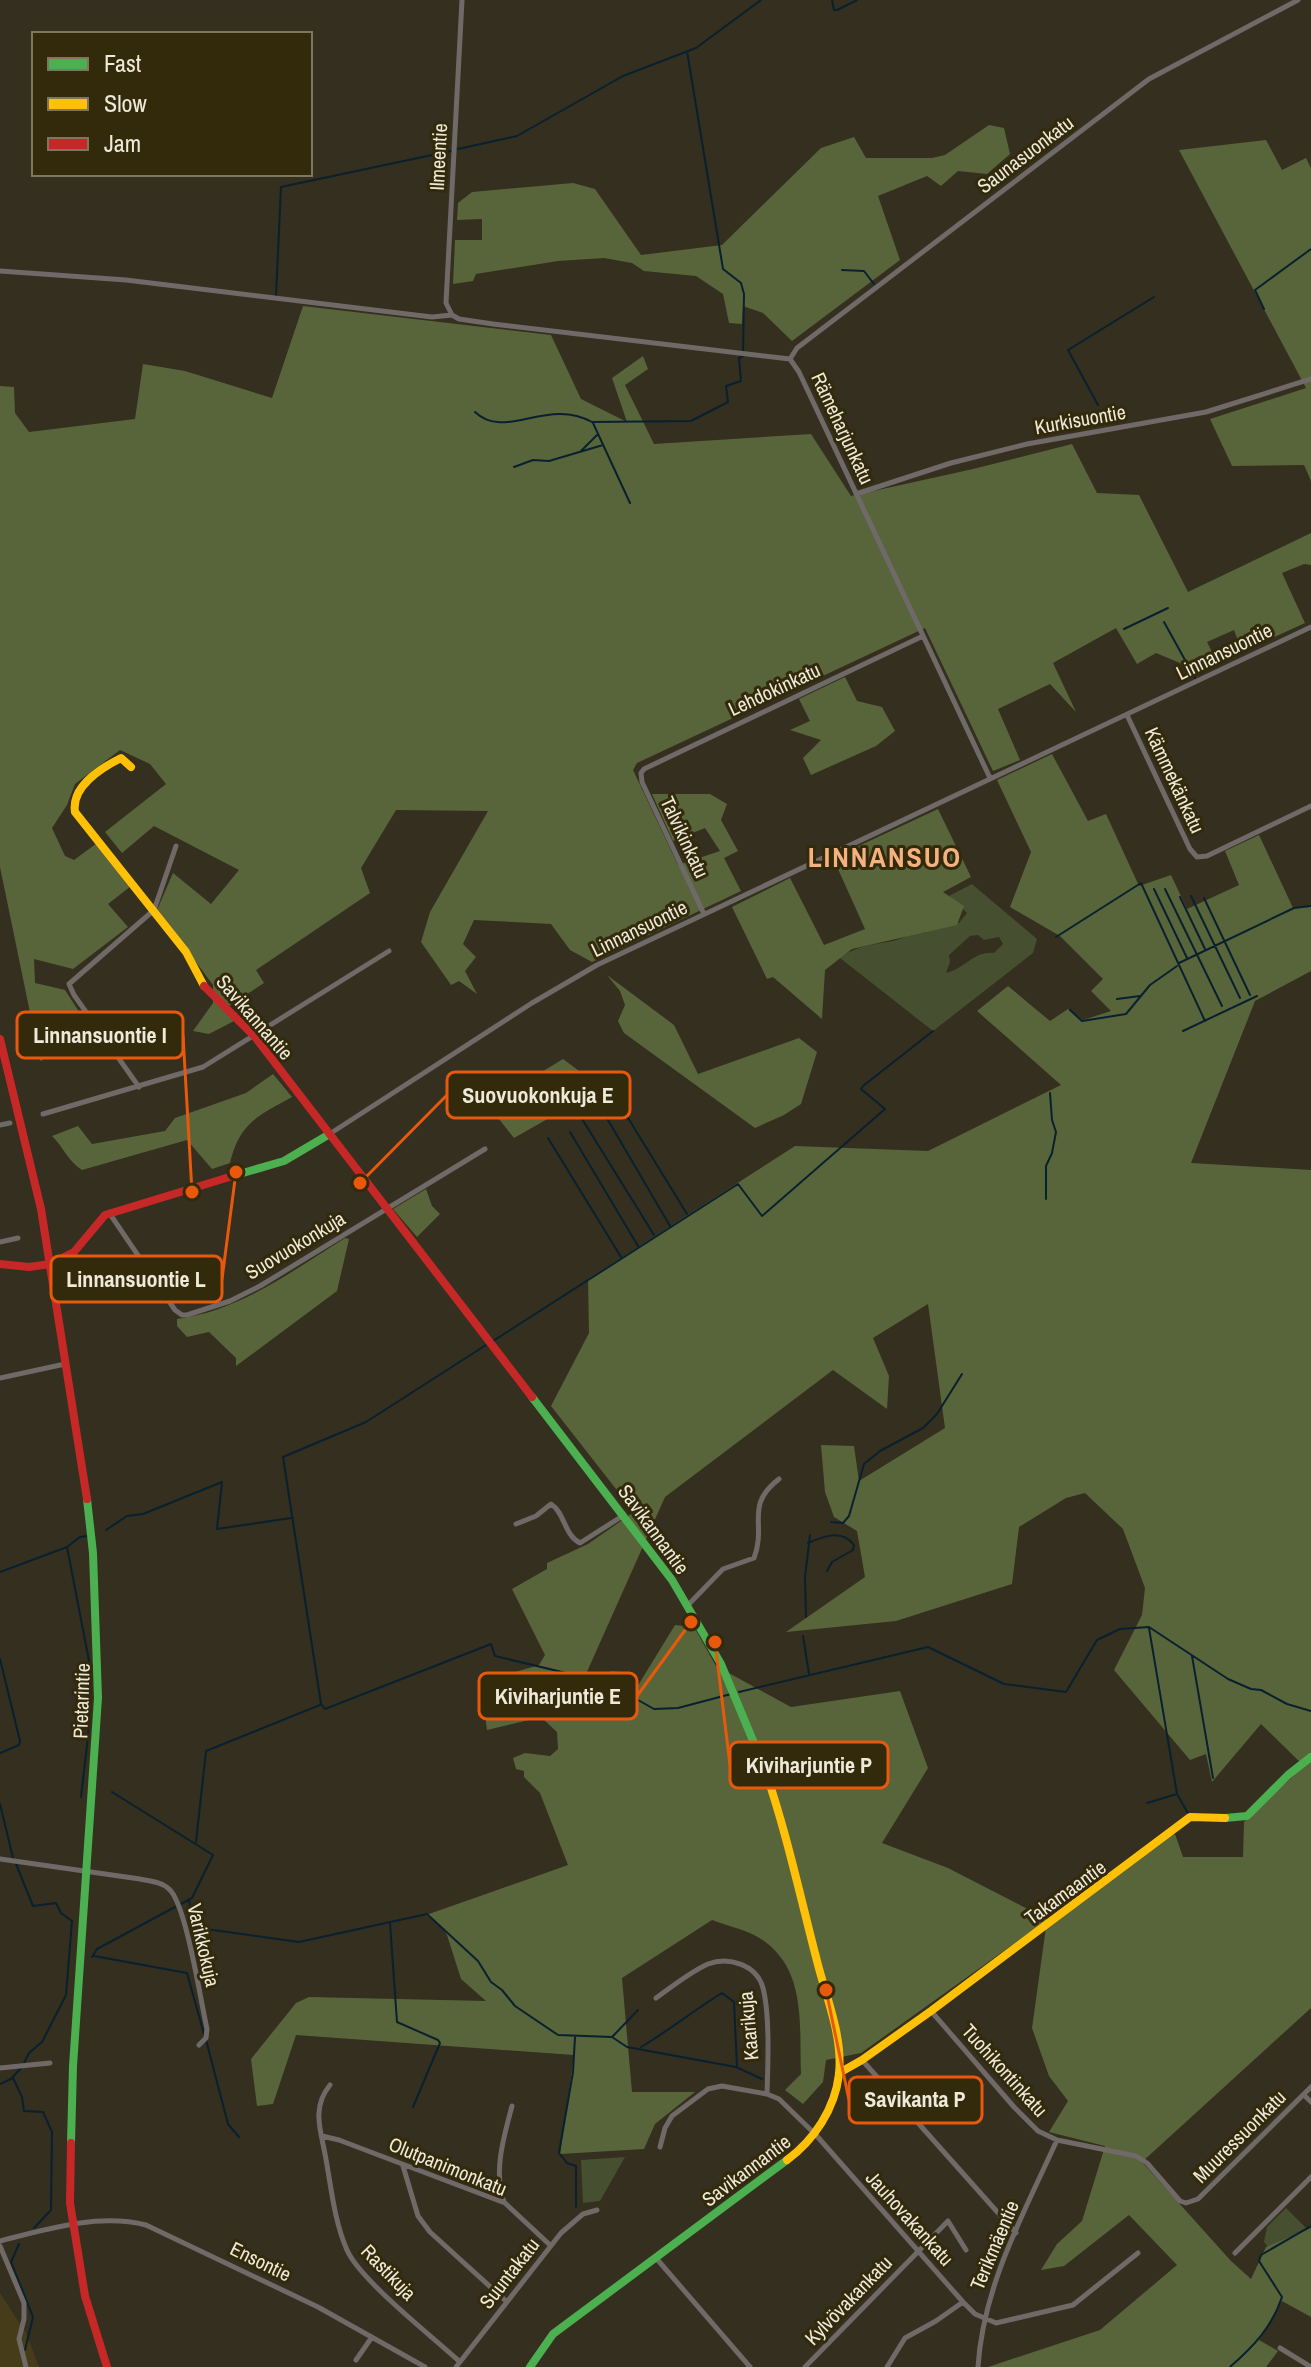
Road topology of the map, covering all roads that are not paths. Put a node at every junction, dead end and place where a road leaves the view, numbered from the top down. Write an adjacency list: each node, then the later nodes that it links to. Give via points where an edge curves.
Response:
1 (462, 0): 4 (street, Ilmeentie, via 446,303)
2 (1298, 0): 5 (street, Saunasuonkatu, via 1149,79 797,348)
3 (0, 271): 4 (street, Rämeharjunkatu)
4 (452, 315): 5 (street, Rämeharjunkatu)
5 (790, 359): 7 (street, Rämeharjunkatu)
6 (1311, 379): 7 (street, Kurkisuontie, via 1206,412 951,463)
7 (856, 494): 9 (street, Rämeharjunkatu)
8 (1311, 627): 10 (street, Linnansuontie)
9 (923, 636): 12 (street, Lehdokinkatu); 13 (street, Rämeharjunkatu)
10 (1127, 715): 13 (street, Linnansuontie); 14 (street, Kämmekänkatu, via 1197,857)
11 (131, 767): 16 (street, Savikannantie, via 121,758 115,761 76,793 73,806)
12 (641, 773): 17 (street, Talvikinkatu)
13 (990, 778): 17 (street, Linnansuontie)
14 (1311, 806)
15 (176, 846): 16 (street)
16 (154, 910): 19 (street, Savikannantie, via 193,961 204,986); 21 (street, via 69,984)
17 (704, 914): 25 (street, Linnansuontie, via 597,965)
18 (389, 951): 19 (street)
19 (255, 1037): 21 (street, via 203,1067); 25 (street, Savikannantie)
20 (0, 1039): 32 (street, Pietarintie)
21 (139, 1087): 22 (street)
22 (43, 1114)
23 (10, 1123): 24 (street)
24 (0, 1125)
25 (328, 1135): 27 (street, Savikannantie); 28 (street, Linnansuontie, via 284,1161)
26 (485, 1149): 27 (street, Suovuokonkuja)
27 (385, 1209): 28 (street, Suovuokonkuja, via 250,1292 182,1315); 36 (street, Savikannantie)
28 (109, 1213): 32 (street, via 74,1252)
29 (18, 1238): 30 (street)
30 (0, 1242)
31 (0, 1264): 32 (street)
32 (50, 1264): 33 (street, Pietarintie)
33 (65, 1364): 34 (street); 41 (street, Pietarintie, via 85,1477 97,1614 98,1698)
34 (0, 1378)
35 (779, 1479): 38 (street, via 759,1501 754,1558 723,1569)
36 (625, 1515): 37 (street, via 580,1543 551,1504); 38 (street, Savikannantie)
37 (516, 1524)
38 (688, 1605): 48 (street, Savikannantie, via 731,1684 771,1786 832,2024)
39 (1311, 1757): 43 (street, Takamaantie, via 1247,1816 1190,1817)
40 (0, 1859): 41 (street, Varikkokuja)
41 (87, 1871): 44 (street, Varikkokuja, via 160,1883 177,1899 207,2029); 64 (street, Pietarintie, via 70,2141)
42 (656, 1998): 51 (street, Kaarikuja, via 709,1964 728,1960 755,1973 763,1986)
43 (931, 2011): 45 (street, Takamaantie); 57 (street, Tuohikontinkatu, via 1014,2107 1038,2131)
44 (199, 2045)
45 (862, 2060): 48 (street, Takamaantie); 65 (street)
46 (50, 2063): 47 (street)
47 (0, 2068)
48 (839, 2073): 55 (street, Savikannantie)
49 (330, 2085): 56 (street, Rastikuja, via 318,2106)
50 (1311, 2087): 52 (street, Muuressuonkatu)
51 (767, 2094): 55 (street, Jauhovakankatu, via 791,2108); 58 (street, via 722,2086 708,2089 672,2116)
52 (1304, 2095): 53 (street); 62 (street, Muuressuonkatu, via 1198,2199)
53 (1311, 2102)
54 (512, 2106): 61 (street, via 502,2144)
55 (816, 2135): 69 (street, Jauhovakankatu); 72 (street, Savikannantie)
56 (322, 2136): 59 (street, Olutpanimonkatu); 79 (street, Rastikuja, via 347,2251)
57 (1057, 2140): 62 (street, Tuohikontinkatu, via 1136,2156); 65 (street, Terikmäentie)
58 (660, 2147)
59 (402, 2165): 61 (street, Olutpanimonkatu); 73 (street, via 418,2216 430,2232)
60 (1311, 2177): 71 (street)
61 (505, 2203): 67 (street, Olutpanimonkatu)
62 (1186, 2203)
63 (597, 2210): 67 (street, Suuntakatu, via 573,2221)
64 (72, 2224): 66 (street, Ensontie); 76 (street, Ensontie, via 123,2220 146,2225); 81 (street, Pietarintie, via 90,2317)
65 (1016, 2233): 75 (street, Terikmäentie)
66 (0, 2243): 80 (street, via 24,2303 19,2339)
67 (550, 2245): 73 (street, Suuntakatu)
68 (966, 2250): 69 (street, Kylvövakankatu, via 948,2221)
69 (918, 2251): 74 (street, Jauhovakankatu); 85 (street, Kylvövakankatu)
70 (1138, 2253): 75 (street, via 1073,2305 996,2323)
71 (1235, 2253)
72 (655, 2257): 83 (street, Savikannantie, via 553,2334); 84 (street)
73 (507, 2302): 79 (street, Suuntakatu)
74 (963, 2302): 75 (street, Jauhovakankatu); 86 (street, via 905,2338)
75 (983, 2319): 87 (street, Terikmäentie)
76 (372, 2337): 78 (street); 82 (street, Ensontie)
77 (1280, 2348): 88 (street)
78 (356, 2360)
79 (458, 2365)
80 (26, 2367)
81 (107, 2367)
82 (425, 2367)
83 (530, 2367)
84 (750, 2367)
85 (805, 2367)
86 (887, 2367)
87 (978, 2367)
88 (1311, 2367)

